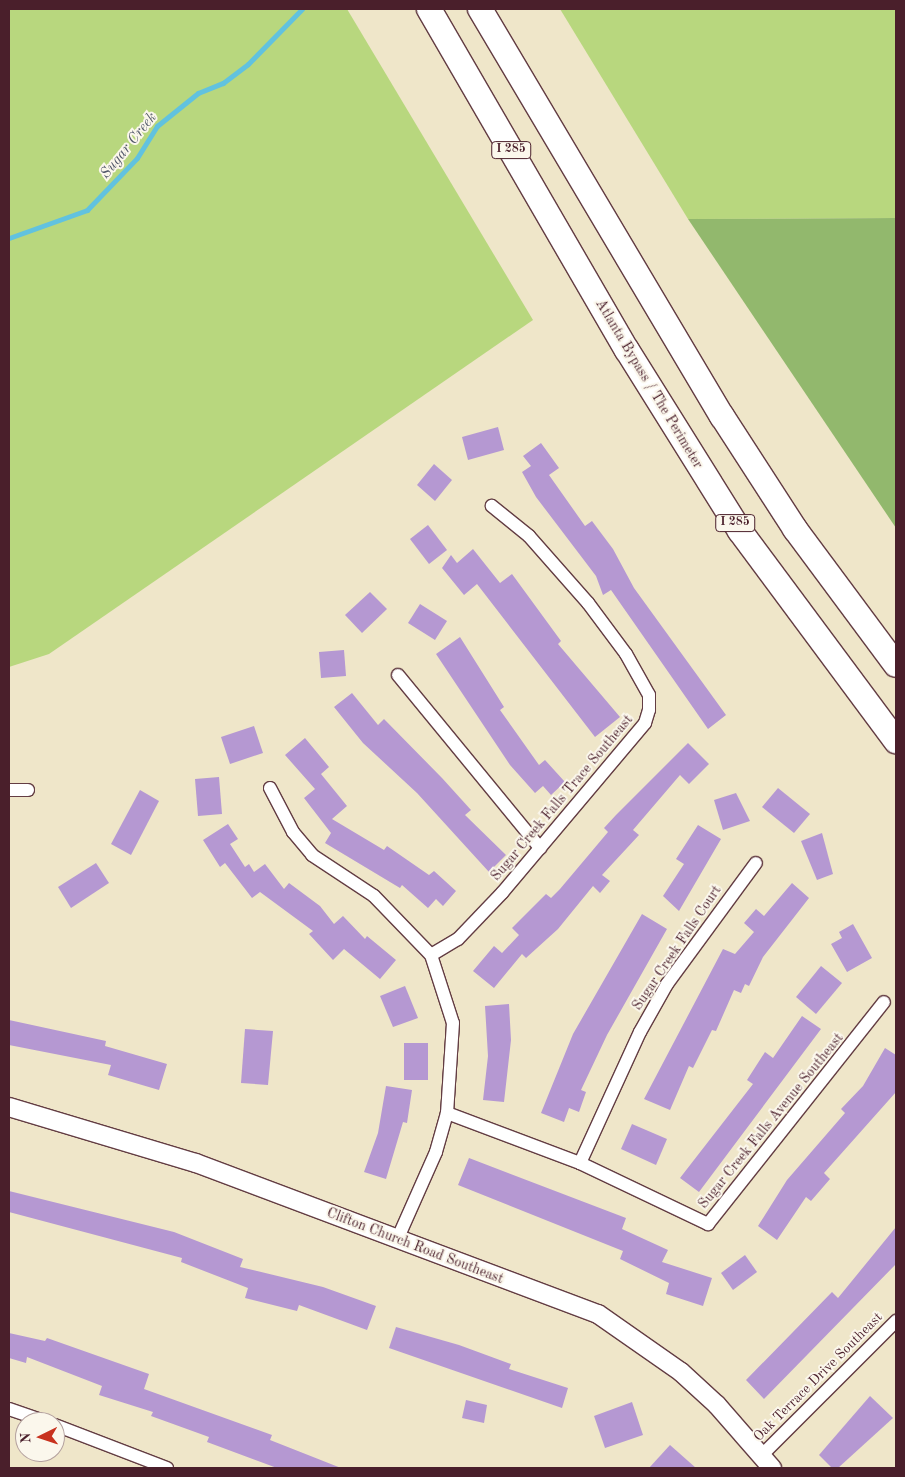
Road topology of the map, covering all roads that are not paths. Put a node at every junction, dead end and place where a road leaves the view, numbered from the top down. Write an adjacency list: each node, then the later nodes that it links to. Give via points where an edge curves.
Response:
1 (429, 9): 6 (highway, Atlanta Bypass / The Perimeter / I 285, via 593,290 740,531)
2 (480, 9): 4 (highway, via 629,263 796,529)
3 (492, 506): 10 (street, Sugar Creek Falls Trace Southeast, via 559,567 626,654 648,695 645,723)
4 (896, 665)
5 (398, 675): 10 (street)
6 (896, 741)
7 (270, 788): 12 (street, via 293,832 312,855 374,896)
8 (9, 790): 9 (street)
9 (28, 790)
10 (540, 848): 12 (street, Sugar Creek Falls Trace Southeast, via 458,939)
11 (756, 863): 16 (street, Sugar Creek Falls Court, via 667,984 640,1032)
12 (431, 955): 15 (street, via 453,1023)
13 (884, 1002): 16 (street, Sugar Creek Falls Avenue Southeast, via 708,1224)
14 (9, 1107): 17 (street, Clifton Church Road Southeast, via 196,1163)
15 (446, 1114): 16 (street, Sugar Creek Falls Avenue Southeast); 17 (street, via 436,1152)
16 (580, 1163)
17 (398, 1240): 20 (street, Clifton Church Road Southeast, via 598,1314 681,1372)
18 (896, 1321): 20 (street, Oak Terrace Drive Southeast)
19 (65, 1429): 21 (street)
20 (767, 1462)
21 (166, 1468)

